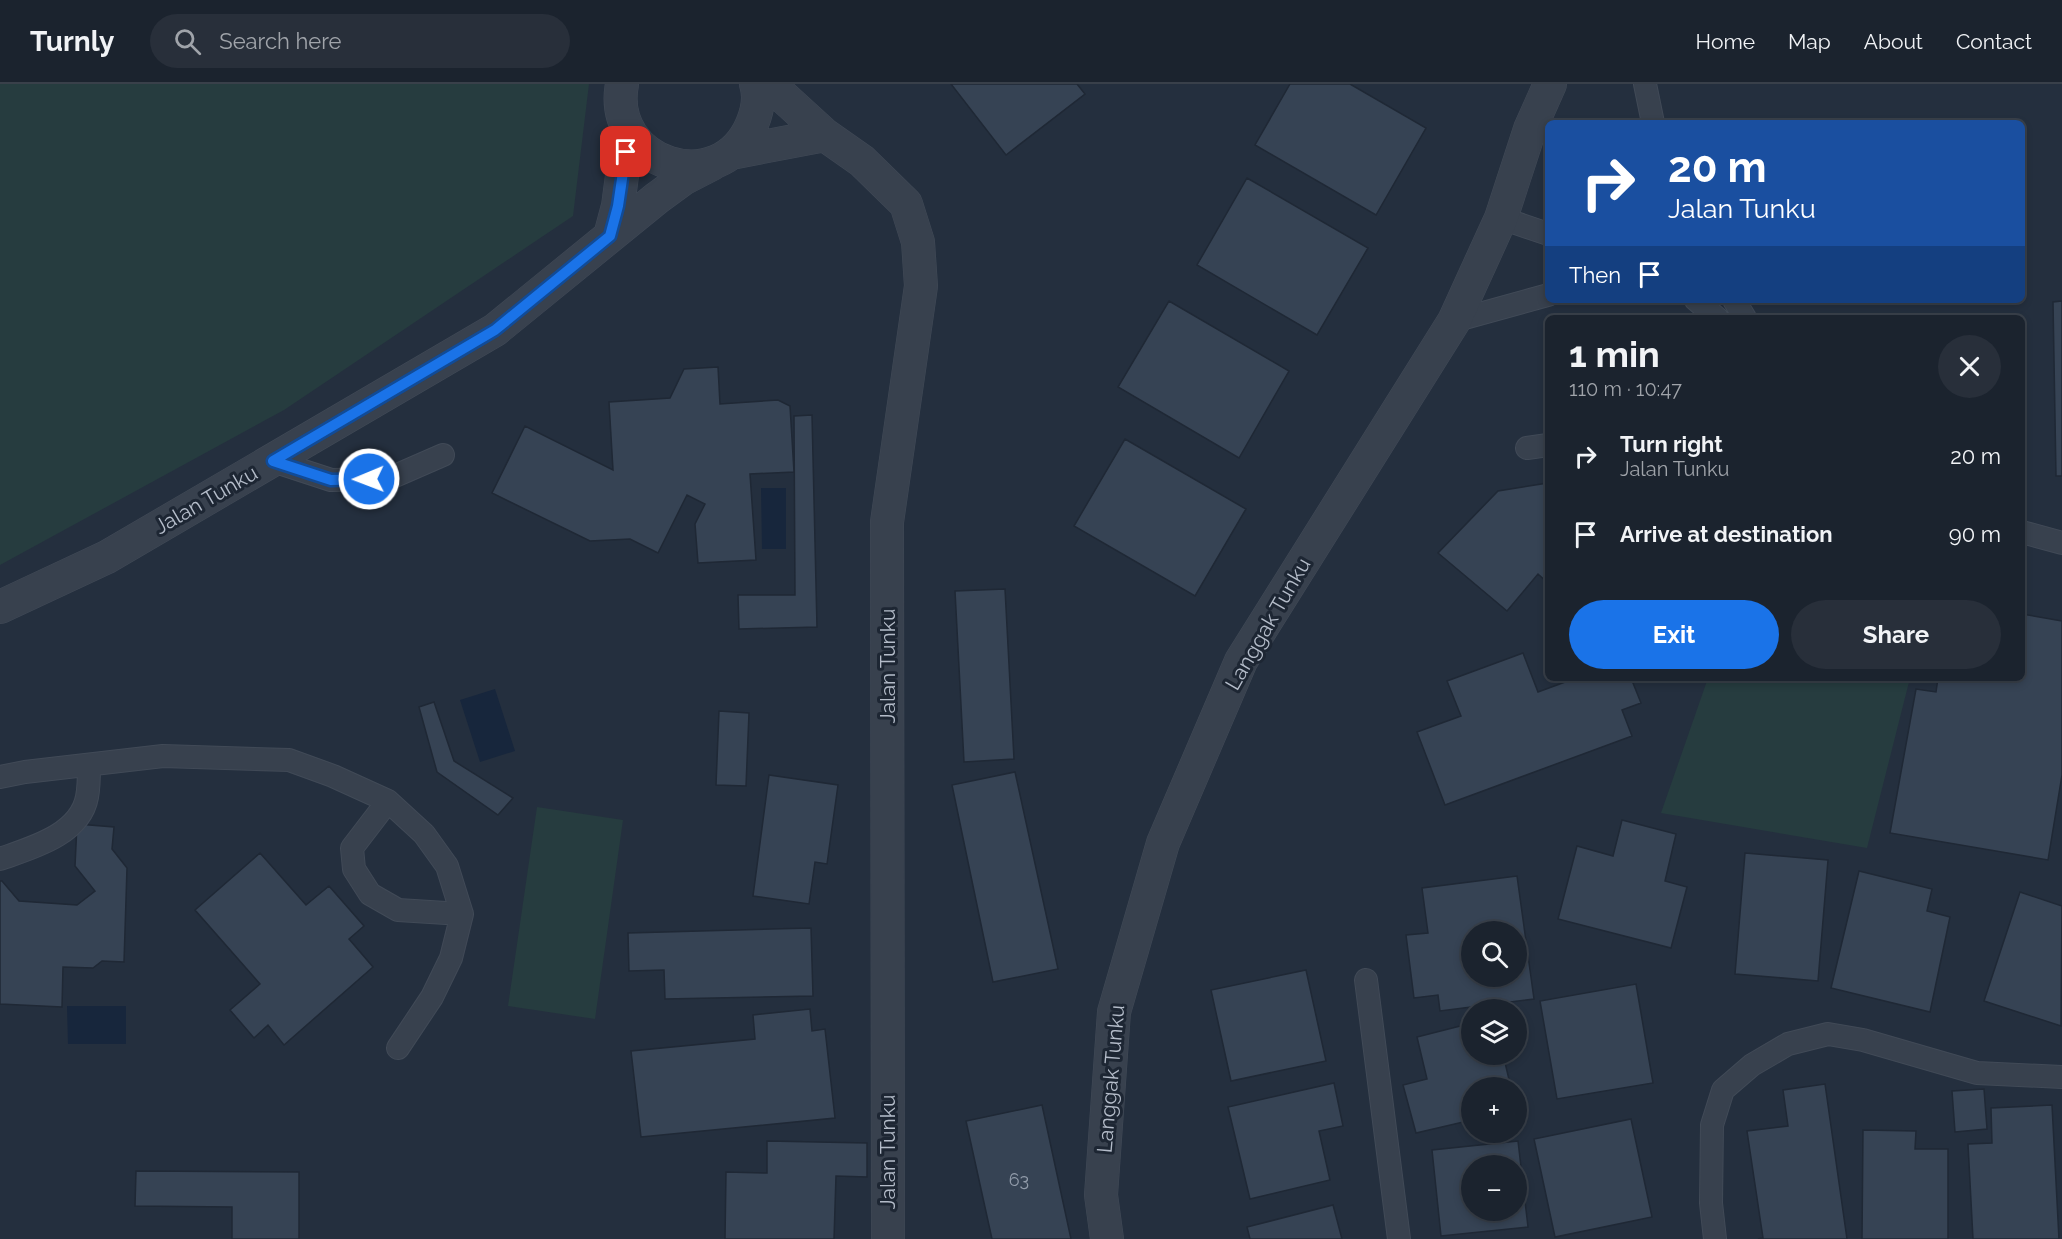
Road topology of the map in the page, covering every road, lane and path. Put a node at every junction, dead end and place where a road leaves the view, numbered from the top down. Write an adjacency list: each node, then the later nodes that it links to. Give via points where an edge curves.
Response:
1 (622, 84): 8 (street, via 621,108)
2 (756, 84): 10 (street, via 756,114 747,136)
3 (769, 84): 9 (street, Jalan Tunku)
4 (1550, 84): 7 (street, Langgak Tunku)
5 (1645, 84): 6 (lane)
6 (1652, 120)
7 (1539, 128): 11 (street, Langgak Tunku)
8 (628, 130): 10 (street, via 643,149 663,162 686,167); 13 (street)
9 (825, 135): 10 (street, Jalan Tunku); 31 (street, Jalan Tunku, via 862,161 906,204 918,242 921,286 888,522)
10 (721, 159): 13 (street, Jalan Tunku, via 683,179)
11 (1501, 218): 12 (lane); 17 (street, Langgak Tunku)
12 (1545, 233)
13 (610, 236): 19 (street, Jalan Tunku, via 495,330)
14 (1545, 297): 17 (lane)
15 (1700, 303): 16 (lane)
16 (1714, 315)
17 (1454, 321): 32 (street, Langgak Tunku, via 1241,661 1163,843 1114,1012 1101,1195)
18 (443, 455): 19 (lane, via 388,479 331,480)
19 (273, 461): 22 (street, Jalan Tunku, via 107,557)
20 (2025, 533): 21 (lane)
21 (2062, 543)
22 (0, 607)
23 (89, 765): 24 (lane); 25 (lane, via 163,756 289,760); 26 (lane, via 87,799 79,817 66,830 36,846)
24 (0, 777)
25 (388, 801): 27 (lane, via 424,834 447,866); 27 (lane, via 352,848 354,869 370,894 398,910)
26 (0, 859)
27 (462, 914): 29 (lane, via 451,958 432,997)
28 (1366, 980): 33 (lane)
29 (398, 1048)
30 (2062, 1077): 34 (lane, via 1977,1073 1863,1040 1828,1034 1788,1044 1752,1065 1723,1090 1712,1125 1711,1203)
31 (888, 1239)
32 (1107, 1239)
33 (1399, 1239)
34 (1716, 1239)

